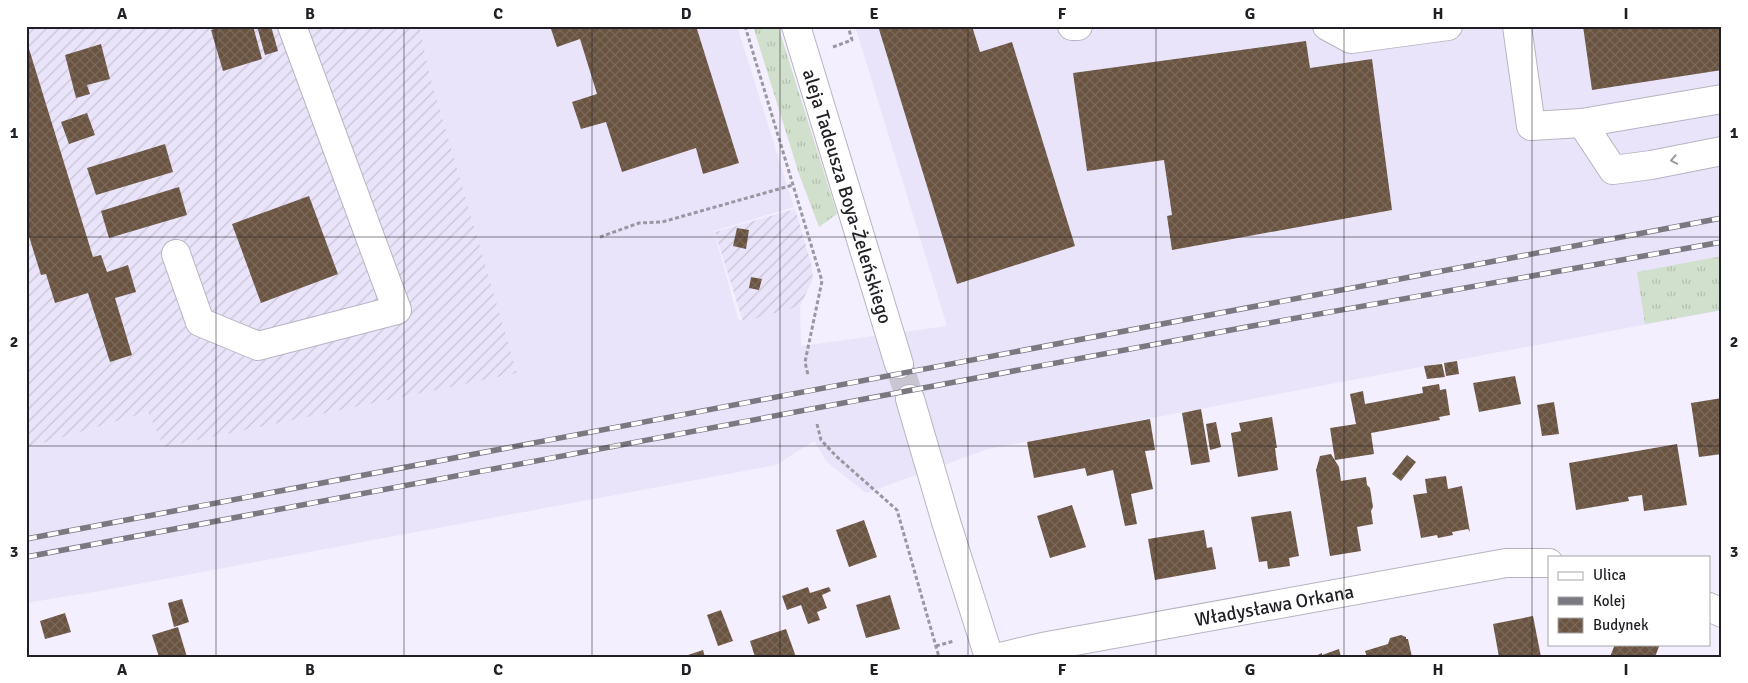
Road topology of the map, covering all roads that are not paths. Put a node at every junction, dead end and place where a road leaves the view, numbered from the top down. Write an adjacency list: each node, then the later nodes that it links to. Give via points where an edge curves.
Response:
1 (292, 26): 11 (street, via 397,310 258,346 200,322)
2 (796, 26): 12 (street, aleja Tadeusza Boya-Żeleńskiego)
3 (1072, 26): 4 (street)
4 (1078, 26)
5 (1327, 26): 6 (street, via 1351,39)
6 (1448, 26)
7 (1517, 26): 9 (street, via 1531,126)
8 (1722, 99): 9 (street)
9 (1582, 123): 10 (street, one-way to 9, via 1613,170)
10 (1722, 151)
11 (176, 254)
12 (899, 364)
13 (910, 399): 17 (street)
14 (1548, 563): 18 (street, Władysława Orkana, via 1506,563)
15 (1710, 607): 16 (street)
16 (1722, 613)
17 (989, 657)
18 (1000, 657)

